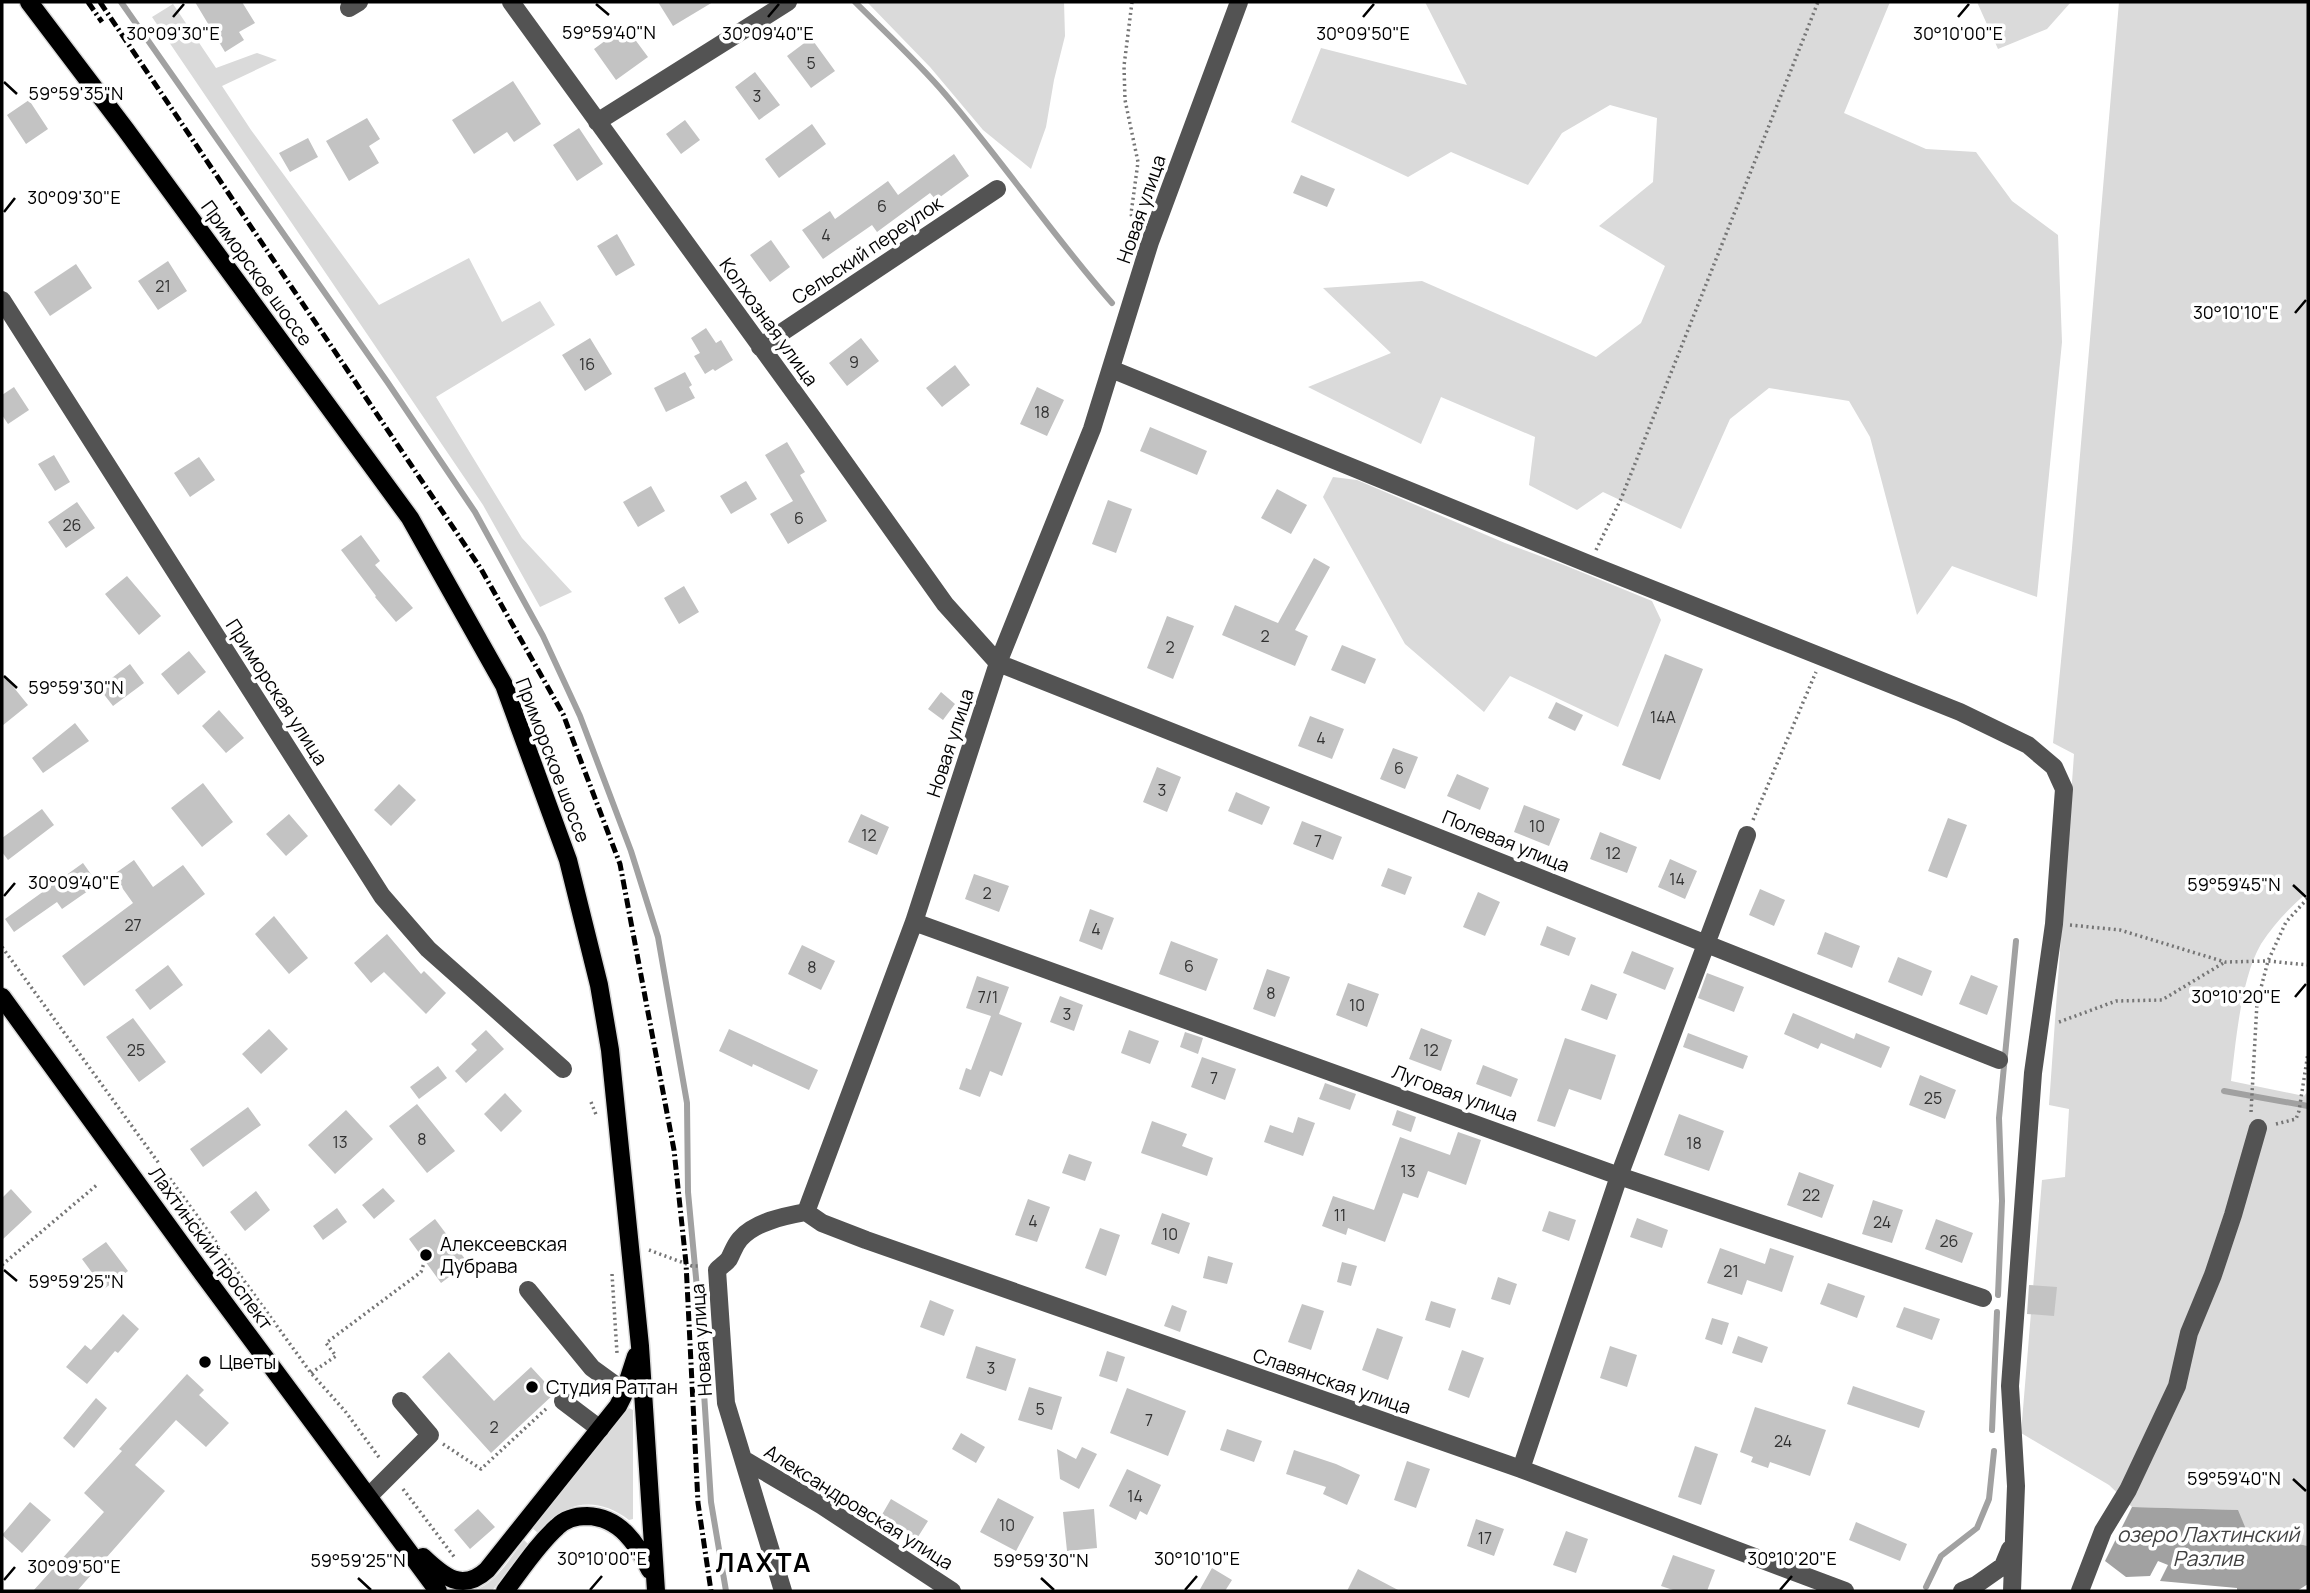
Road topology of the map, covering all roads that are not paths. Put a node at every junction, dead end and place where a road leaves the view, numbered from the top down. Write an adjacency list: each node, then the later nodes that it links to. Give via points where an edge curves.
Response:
1 (29, 2): 22 (main road, Приморское шоссе, via 410,519 504,685 568,860 599,985 610,1050)
2 (511, 2): 5 (street, Колхозная улица)
3 (788, 2): 5 (street)
4 (1239, 2): 9 (street, Новая улица, via 1150,242)
5 (597, 122): 8 (street, Колхозная улица)
6 (997, 189): 8 (street, Сельский переулок)
7 (2, 300): 16 (street, Приморская улица, via 382,896 428,949)
8 (760, 346): 10 (street, Колхозная улица, via 945,604)
9 (1111, 369): 10 (street, Новая улица, via 1092,429); 31 (street, via 1960,712 2028,745 2054,767 2064,789 2054,924 2033,1073 2010,1386 2016,1486)
10 (998, 663): 12 (street, Новая улица); 13 (street, Полевая улица)
11 (1747, 835): 13 (street)
12 (914, 922): 18 (street, Луговая улица); 19 (street, Новая улица)
13 (1706, 943): 15 (street, Полевая улица); 18 (street)
14 (2, 997): 29 (main road, Лахтинский проспект)
15 (1998, 1060)
16 (563, 1069)
17 (2258, 1128): 40 (street, via 2213,1275 2189,1333 2177,1386 2128,1490 2103,1531)
18 (1619, 1176): 21 (street, Луговая улица); 28 (street)
19 (806, 1212): 27 (street, Новая улица, via 786,1215 749,1232 717,1270 726,1403); 28 (street, Славянская улица, via 866,1240)
20 (528, 1290): 23 (street, via 592,1368)
21 (1983, 1298)
22 (640, 1346): 23 (main road); 32 (main road, Приморское шоссе)
23 (625, 1392): 26 (main road)
24 (401, 1401): 29 (street, via 430,1435)
25 (558, 1401): 26 (street)
26 (600, 1429): 30 (main road, via 478,1579 453,1580 439,1572)
27 (743, 1459): 35 (street, Новая улица); 36 (street, Александровская улица)
28 (1521, 1469): 37 (street, Славянская улица)
29 (369, 1496): 30 (main road, Лахтинский проспект)
30 (394, 1531): 33 (main road, Лахтинский проспект)
31 (2013, 1541): 38 (street, via 2003,1566); 39 (street)
32 (655, 1584): 34 (main road, via 624,1531 610,1521 583,1516 558,1525)
33 (438, 1591)
34 (505, 1591)
35 (783, 1591)
36 (952, 1591)
37 (1844, 1591)
38 (1962, 1591)
39 (2012, 1591)
40 (2080, 1591)

